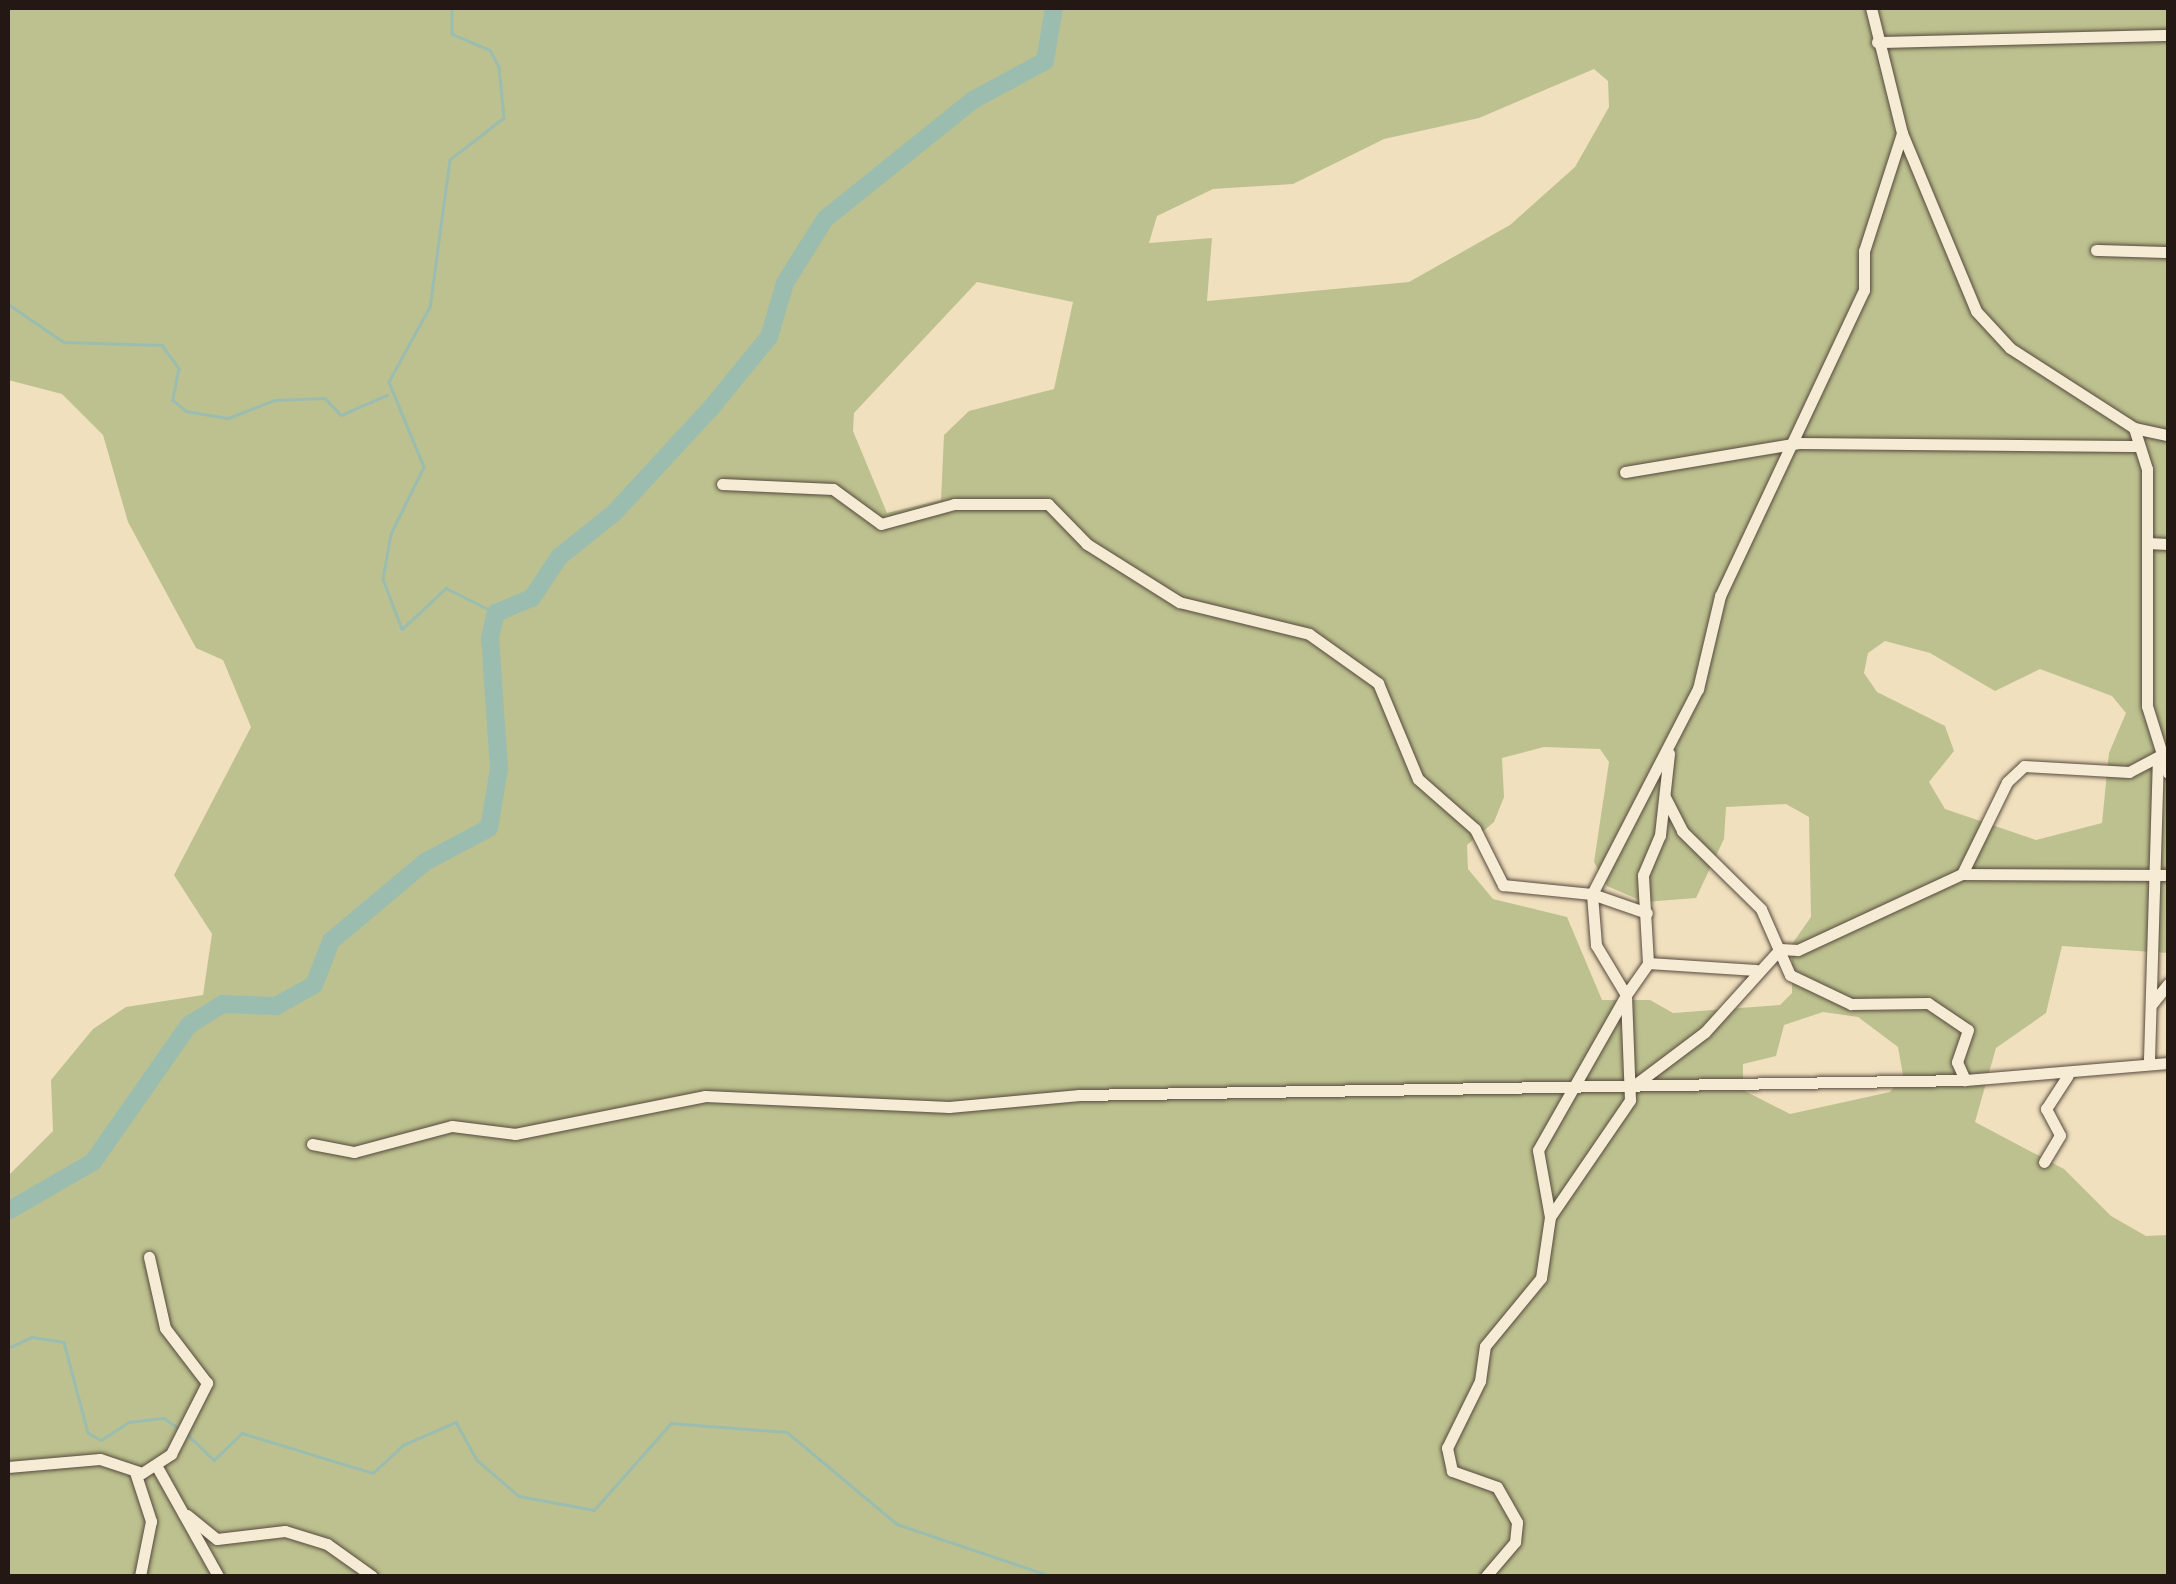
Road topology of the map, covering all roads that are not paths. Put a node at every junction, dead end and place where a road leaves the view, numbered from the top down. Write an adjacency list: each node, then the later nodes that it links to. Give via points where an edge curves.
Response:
1 (1871, 8): 3 (street)
2 (2168, 35): 3 (street)
3 (1877, 42): 4 (street)
4 (1902, 133): 7 (street, via 1976,311 2010,348); 9 (street, via 1864,251 1864,290)
5 (2096, 250): 6 (street)
6 (2168, 252)
7 (2134, 428): 8 (street); 10 (street)
8 (2168, 435)
9 (1799, 442): 10 (street); 11 (street); 15 (street, via 1720,596 1698,689)
10 (2135, 446): 13 (street, via 2147,469)
11 (1625, 472)
12 (722, 484): 22 (street, via 833,489 880,524 954,504 1048,504 1088,544 1179,602 1280,624 1336,650 1378,683 1418,779 1476,829 1489,873 1503,885)
13 (2146, 543): 14 (street); 16 (street, via 2147,706)
14 (2168, 544)
15 (1670, 745): 18 (street); 22 (street)
16 (2159, 756): 17 (street); 19 (street, via 2129,772 2024,766 2007,782); 20 (street)
17 (2168, 773)
18 (1666, 797): 23 (street, via 1643,874); 24 (street, via 1682,832 1761,909)
19 (1962, 874): 20 (street); 24 (street, via 1798,950)
20 (2154, 875): 21 (street); 29 (street)
21 (2168, 875)
22 (1592, 894): 23 (street); 28 (street, via 1596,945)
23 (1647, 912): 25 (street)
24 (1780, 949): 26 (street); 33 (street, via 1790,975 1826,999 1870,1008 1928,1003 1968,1030 1957,1062)
25 (1648, 963): 26 (street); 28 (street)
26 (1756, 970): 34 (street, via 1706,1032)
27 (2168, 984): 29 (street)
28 (1626, 995): 34 (street); 35 (street)
29 (2151, 1006): 30 (street)
30 (2149, 1059): 31 (street); 32 (street)
31 (2168, 1063)
32 (2068, 1075): 33 (street); 37 (street, via 2046,1109 2060,1135)
33 (1964, 1080): 34 (street)
34 (1632, 1087): 35 (street); 38 (street)
35 (1570, 1090): 36 (street, via 1079,1094 949,1107 705,1096 516,1134 452,1126 354,1152); 38 (street, via 1538,1150)
36 (312, 1144)
37 (2044, 1162)
38 (1550, 1217): 47 (street, via 1541,1278 1485,1346 1480,1381 1447,1448 1452,1470 1498,1487 1517,1522 1515,1542)
39 (149, 1257): 40 (street, via 166,1328 207,1382)
40 (156, 1464): 42 (street); 43 (street)
41 (8, 1467): 42 (street, via 100,1458)
42 (135, 1472): 44 (street, via 151,1522)
43 (187, 1515): 45 (street); 46 (street, via 217,1539 285,1531 327,1544)
44 (140, 1576)
45 (218, 1576)
46 (372, 1576)
47 (1486, 1576)

